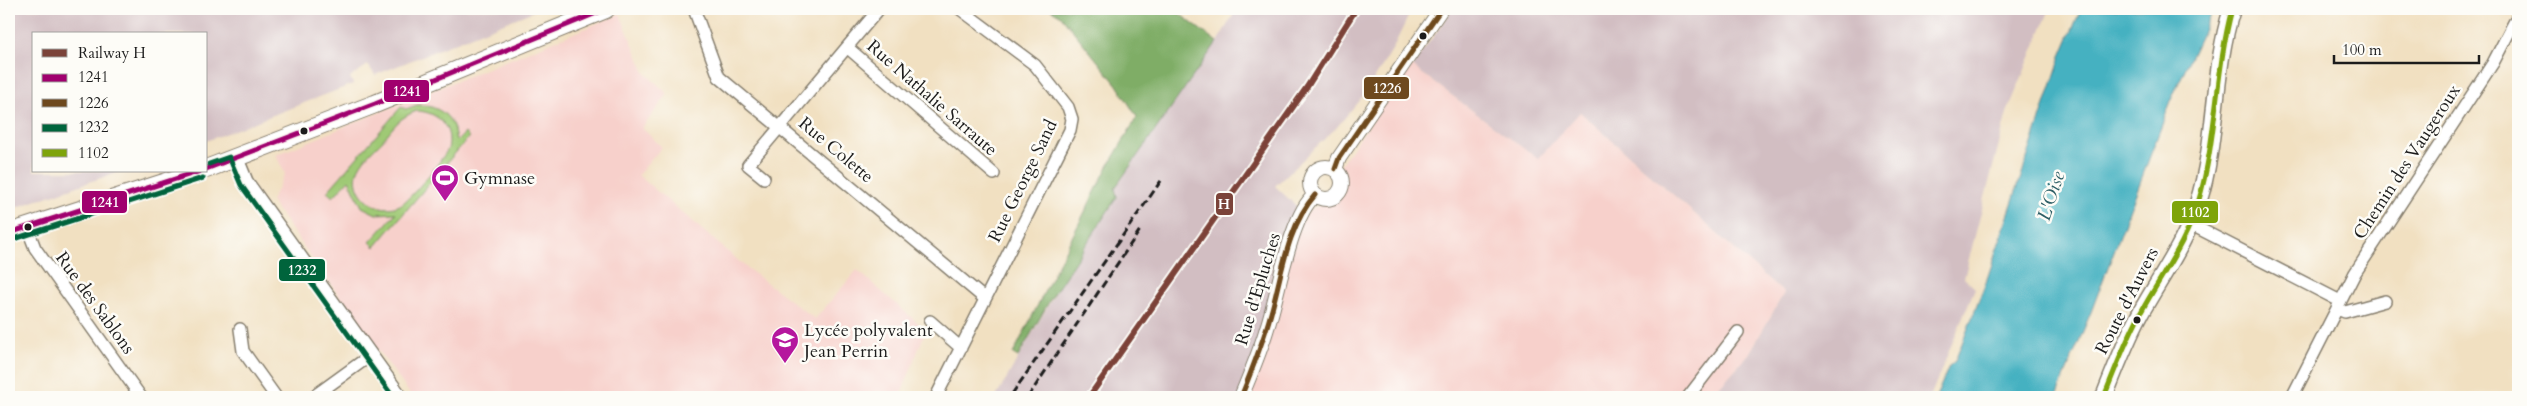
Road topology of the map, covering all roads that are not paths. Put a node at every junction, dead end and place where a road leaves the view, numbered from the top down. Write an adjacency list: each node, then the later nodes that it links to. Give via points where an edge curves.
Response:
1 (578, 9): 11 (main road)
2 (606, 9): 11 (main road)
3 (694, 9): 10 (street, Rue Colette, via 719,77)
4 (879, 9): 9 (street)
5 (960, 9): 24 (street, Rue George Sand, via 1035,65 1068,108 1072,119 1070,130)
6 (1441, 9): 14 (street, via 1339,158)
7 (2232, 9): 21 (main road, Route d'Auvers, via 2219,68 2210,156)
8 (2518, 15): 26 (street, Chemin des Vaugeroux, via 2493,63 2355,273)
9 (848, 48): 10 (street); 17 (street, Rue Nathalie Sarraute)
10 (781, 126): 18 (street, via 748,165); 24 (street, Rue Colette)
11 (235, 153): 12 (main road); 13 (main road); 31 (street, via 247,181)
12 (208, 157)
13 (208, 168)
14 (1335, 169): 19 (street, via 1324,166 1314,171 1309,181); 19 (street, via 1343,183 1339,193 1330,199)
15 (163, 172): 20 (main road)
16 (198, 172): 20 (main road, via 132,195)
17 (994, 174)
18 (764, 178)
19 (1315, 195): 32 (street, Rue d'Epluches, via 1307,201 1299,219 1267,329)
20 (84, 207): 22 (main road)
21 (2190, 224): 26 (street); 39 (main road, Route d'Auvers, via 2139,316)
22 (27, 227): 23 (main road); 33 (street, Rue des Sablons, via 34,248)
23 (9, 233)
24 (984, 298): 30 (street, Rue George Sand)
25 (2385, 301): 26 (street, via 2346,312)
26 (2338, 305): 40 (street, Chemin des Vaugeroux)
27 (930, 321): 30 (street)
28 (240, 329): 34 (street, via 243,351)
29 (1738, 332): 38 (street)
30 (961, 348): 37 (street, Rue George Sand)
31 (371, 355): 35 (street); 36 (street)
32 (1243, 396)
33 (141, 397)
34 (276, 397)
35 (313, 397)
36 (402, 397)
37 (936, 397)
38 (1688, 397)
39 (2104, 397)
40 (2292, 397)

